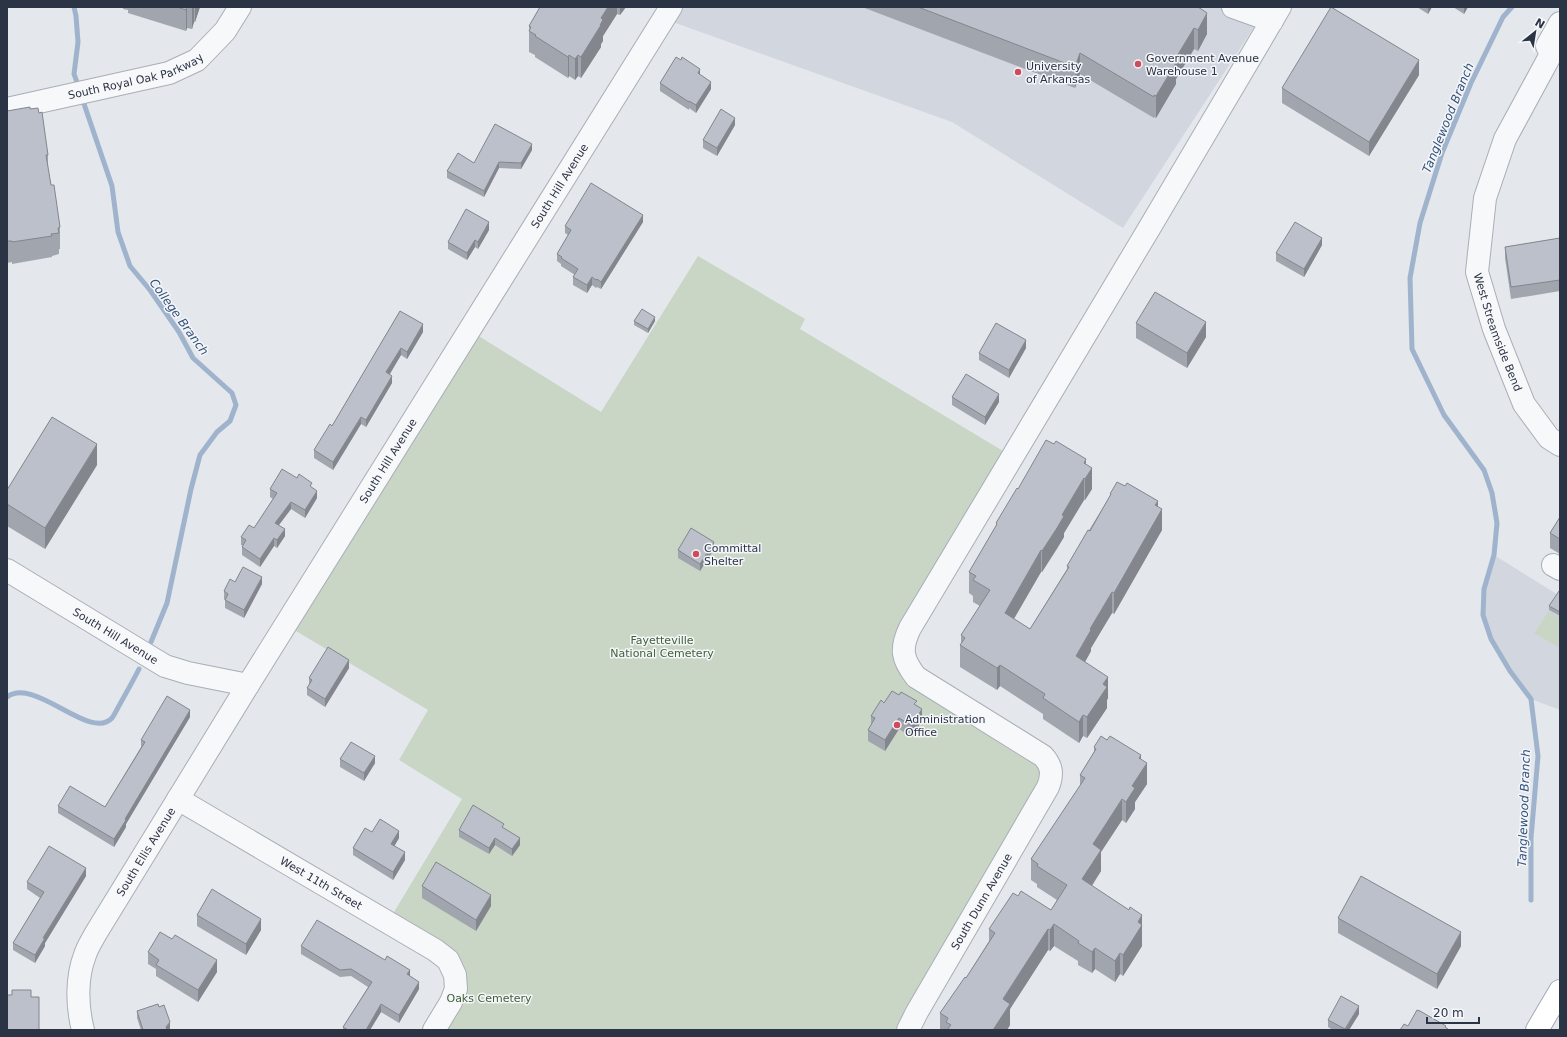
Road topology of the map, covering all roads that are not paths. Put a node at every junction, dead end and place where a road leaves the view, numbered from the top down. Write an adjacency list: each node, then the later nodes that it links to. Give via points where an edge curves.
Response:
1 (240, 7): 7 (street, South Royal Oak Parkway, via 225,31 198,60 169,73)
2 (671, 7): 10 (street, South Hill Avenue)
3 (1233, 7): 4 (street)
4 (1276, 14): 15 (street, South Dunn Avenue, via 904,640 903,653 907,666 916,678 1043,756 1052,771 1048,787)
5 (1560, 23): 6 (street, West Streamside Bend, via 1547,46)
6 (1555, 50): 8 (street, West Streamside Bend, via 1505,139 1485,198 1477,272 1494,329 1524,404 1549,438)
7 (7, 109)
8 (1560, 445)
9 (7, 570): 10 (street, South Hill Avenue, via 165,666)
10 (248, 685): 11 (street, South Ellis Avenue)
11 (178, 799): 13 (street, South Ellis Avenue, via 84,956 79,980 79,1006); 14 (street, West 11th Street, via 436,950 448,960 455,975 456,989)
12 (1560, 991): 16 (main road)
13 (83, 1030)
14 (434, 1030)
15 (908, 1030)
16 (1537, 1030)

